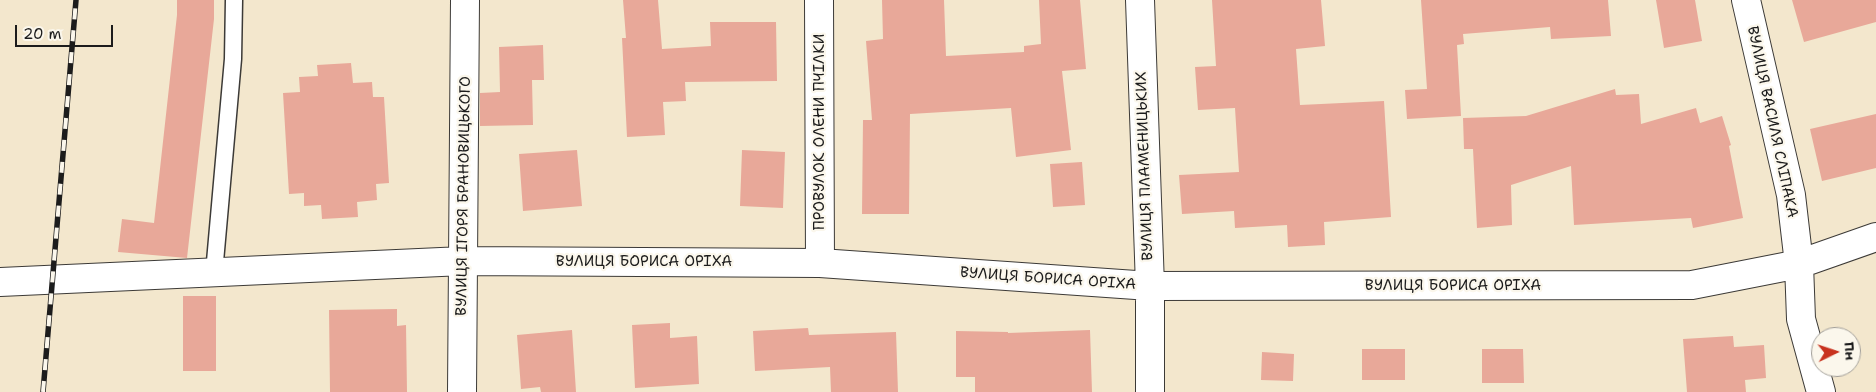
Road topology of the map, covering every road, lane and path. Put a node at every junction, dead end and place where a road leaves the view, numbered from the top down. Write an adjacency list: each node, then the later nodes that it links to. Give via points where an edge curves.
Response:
1 (234, 0): 10 (lane, via 233,59)
2 (465, 0): 7 (street, ВУЛИЦЯ ІГОРЯ БРАНОВИЦЬКОГО)
3 (820, 0): 8 (street, ПРОВУЛОК ОЛЕНИ ПЧІЛКИ)
4 (1140, 0): 12 (street, ВУЛИЦЯ ПЛАМЕНИЦЬКИХ)
5 (1746, 0): 9 (street, ВУЛИЦЯ ВАСИЛЯ СЛІПАКА, via 1791,195)
6 (1876, 237): 9 (street, ВУЛИЦЯ БОРИСА ОРІХА)
7 (463, 261): 8 (street, ВУЛИЦЯ БОРИСА ОРІХА); 10 (street, ВУЛИЦЯ БОРИСА ОРІХА); 13 (street, ВУЛИЦЯ ІГОРЯ БРАНОВИЦЬКОГО)
8 (820, 263): 12 (street, ВУЛИЦЯ БОРИСА ОРІХА)
9 (1799, 264): 12 (street, ВУЛИЦЯ БОРИСА ОРІХА, via 1692,285); 15 (street, ВУЛИЦЯ ВАСИЛЯ СЛІПАКА, via 1801,318)
10 (214, 273): 11 (street, ВУЛИЦЯ БОРИСА ОРІХА)
11 (0, 282)
12 (1150, 286): 14 (street, ВУЛИЦЯ ПЛАМЕНИЦЬКИХ)
13 (462, 392)
14 (1150, 392)
15 (1821, 392)

